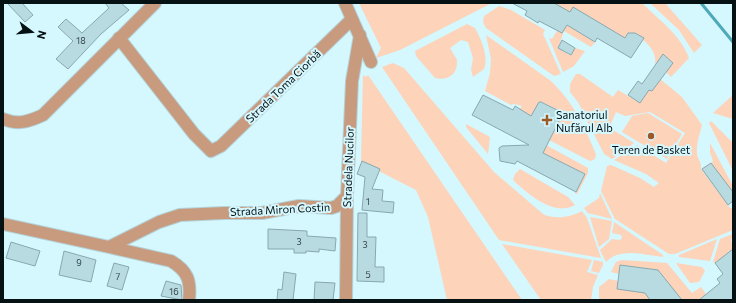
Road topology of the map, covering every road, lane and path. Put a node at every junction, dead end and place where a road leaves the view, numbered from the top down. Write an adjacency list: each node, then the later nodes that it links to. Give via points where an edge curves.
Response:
1 (155, 3): 5 (street)
2 (344, 3): 3 (street)
3 (352, 18): 4 (street); 5 (street, Strada Toma Ciorbă, via 221,146 211,151 194,134)
4 (360, 35): 6 (street); 8 (street, Stradela Nucilor, via 352,81)
5 (119, 38): 7 (street, via 43,115 27,122 13,123)
6 (371, 62)
7 (3, 118)
8 (347, 196): 10 (street, Strada Miron Costin, via 331,208 299,206 262,213 180,215 159,222); 12 (street, Stradela Nucilor)
9 (3, 224): 10 (street)
10 (109, 247): 11 (street, via 171,261 180,266 190,282)
11 (189, 300)
12 (346, 300)

